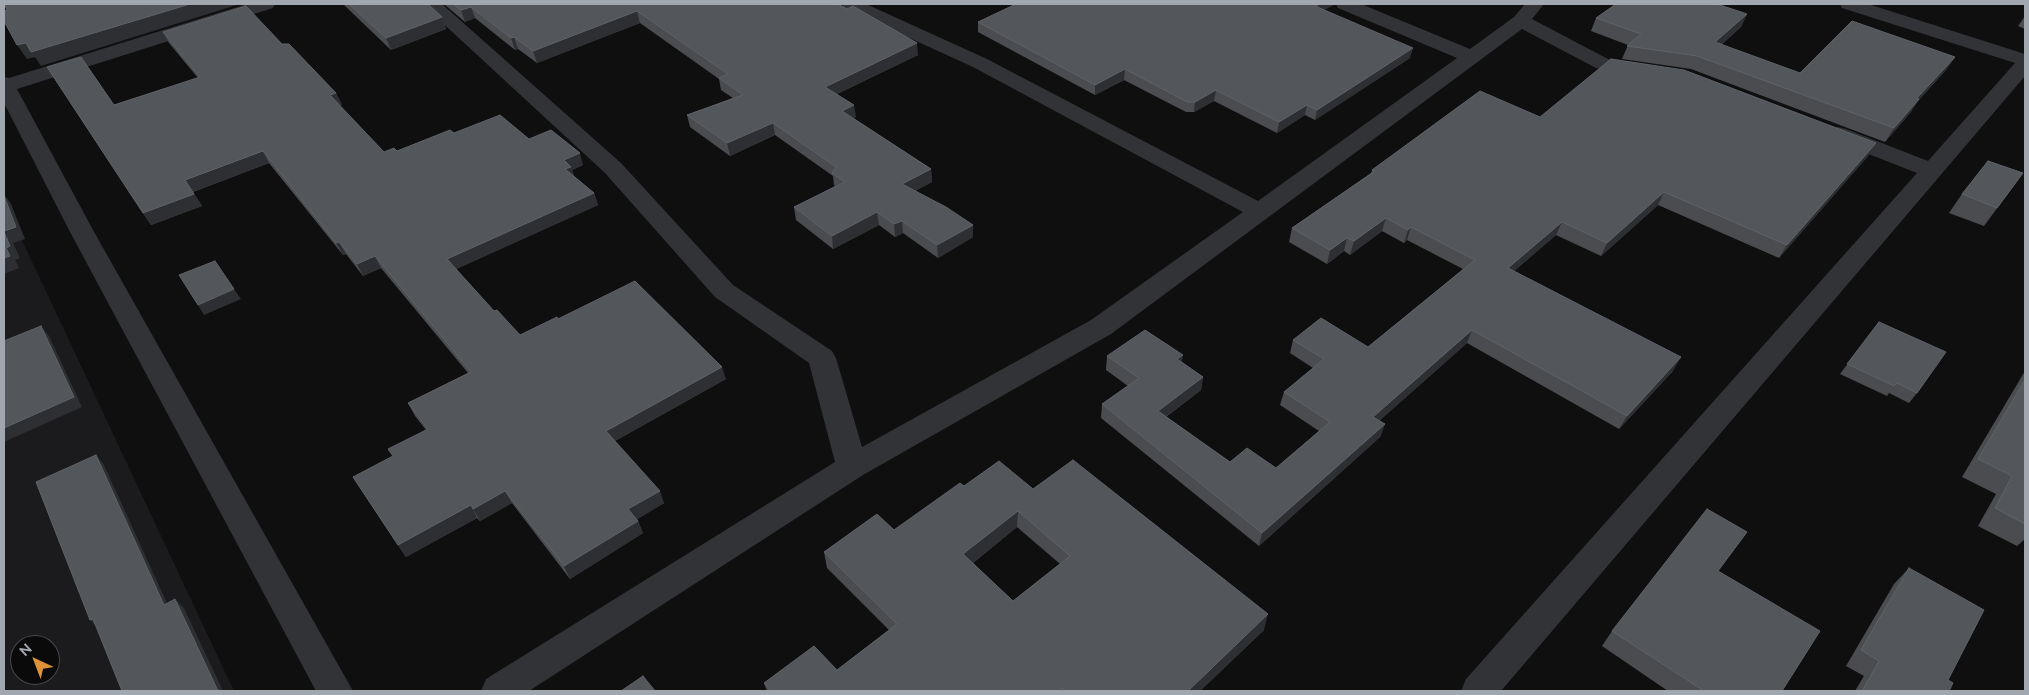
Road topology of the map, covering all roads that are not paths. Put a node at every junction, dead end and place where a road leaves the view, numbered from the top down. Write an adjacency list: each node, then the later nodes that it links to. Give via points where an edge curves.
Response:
1 (266, 4): 11 (street)
2 (431, 4): 15 (street, via 613,168 724,291 822,358)
3 (851, 4): 14 (street, via 980,63)
4 (1345, 4): 7 (street)
5 (1849, 4): 8 (street)
6 (1528, 13): 7 (street); 10 (street, via 1603,64)
7 (1473, 57): 14 (street)
8 (2025, 60)
9 (2025, 64): 13 (street)
10 (1665, 72)
11 (4, 85): 16 (street)
12 (1822, 128): 13 (street)
13 (1933, 171): 18 (street)
14 (1260, 211): 15 (street, via 1100,327)
15 (852, 468): 17 (street)
16 (335, 691)
17 (499, 691)
18 (1480, 691)

